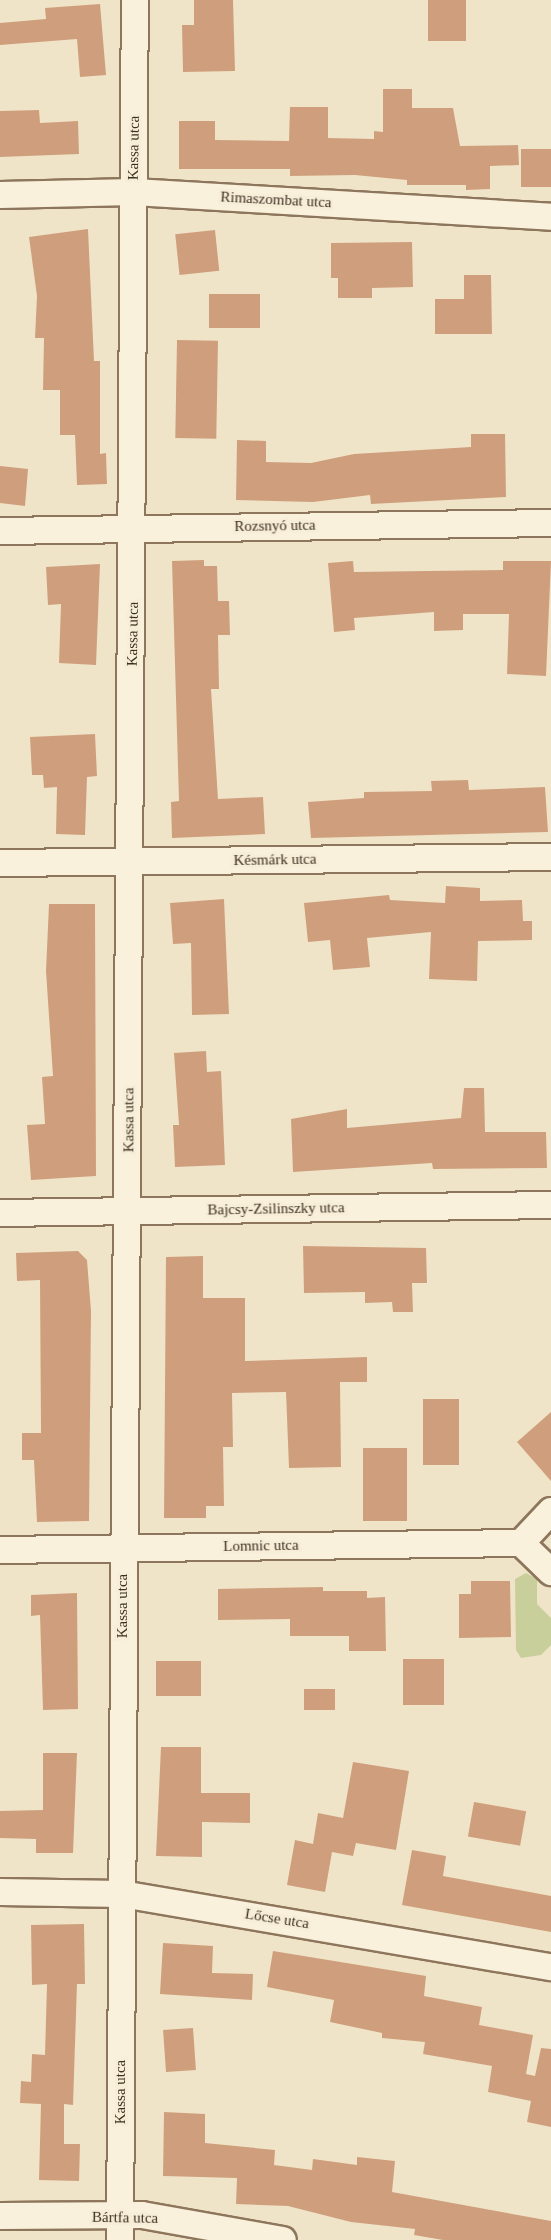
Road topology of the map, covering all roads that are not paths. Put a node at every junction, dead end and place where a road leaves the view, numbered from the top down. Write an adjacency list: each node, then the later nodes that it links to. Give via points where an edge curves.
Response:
1 (135, 0): 2 (street, Kassa utca)
2 (134, 192): 3 (street, Rimaszombat utca); 4 (street, Rimaszombat utca); 6 (street, Kassa utca)
3 (0, 195)
4 (551, 217)
5 (551, 523): 6 (street, Rozsnyó utca)
6 (134, 528): 7 (street, Rozsnyó utca); 9 (street, Kassa utca)
7 (0, 531)
8 (551, 857): 9 (street, Késmárk utca)
9 (130, 861): 10 (street, Késmárk utca); 12 (street, Kassa utca)
10 (0, 864)
11 (551, 1205): 12 (street, Bajcsy-Zsilinszky utca)
12 (129, 1212): 13 (street, Bajcsy-Zsilinszky utca); 16 (street, Kassa utca)
13 (0, 1213)
14 (551, 1511): 15 (street)
15 (522, 1543): 16 (street, Lomnic utca); 18 (street)
16 (123, 1548): 17 (street, Lomnic utca); 20 (street, Kassa utca)
17 (0, 1550)
18 (551, 1572)
19 (0, 1892): 20 (street, Lőcse utca)
20 (122, 1894): 21 (street, Lőcse utca); 23 (street, Kassa utca)
21 (551, 1967)
22 (0, 2216): 23 (street, Bártfa utca)
23 (120, 2229): 24 (street, Bártfa utca, via 142,2215)
24 (283, 2240)

